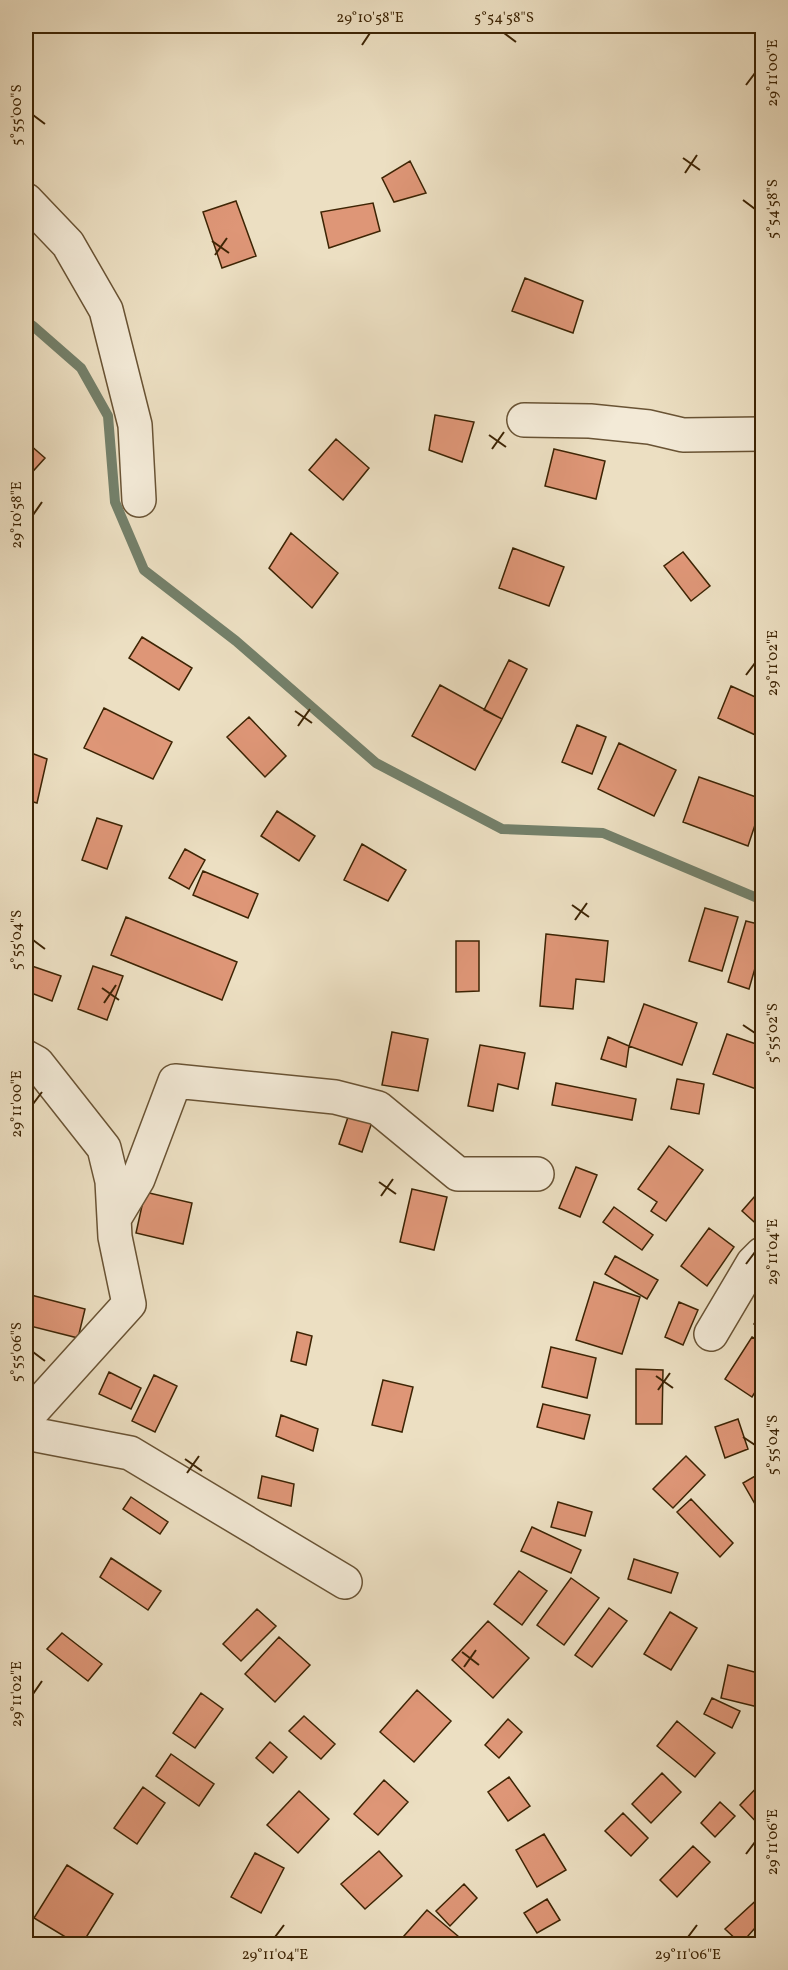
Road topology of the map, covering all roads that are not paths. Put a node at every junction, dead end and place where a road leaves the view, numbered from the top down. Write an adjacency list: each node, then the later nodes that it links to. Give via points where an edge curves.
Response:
1 (26, 200): 4 (street, via 68,244 106,310 135,425)
2 (524, 420): 3 (street, via 602,422 683,435)
3 (762, 434)
4 (139, 500)
5 (26, 1057): 7 (street, via 38,1064 104,1148 112,1181)
6 (537, 1174): 7 (street, via 458,1174 378,1108 335,1097 175,1081 138,1179)
7 (114, 1219): 10 (street, via 129,1304)
8 (762, 1254): 9 (street)
9 (711, 1334)
10 (26, 1418)
11 (26, 1433): 12 (street, via 130,1453)
12 (345, 1582)

